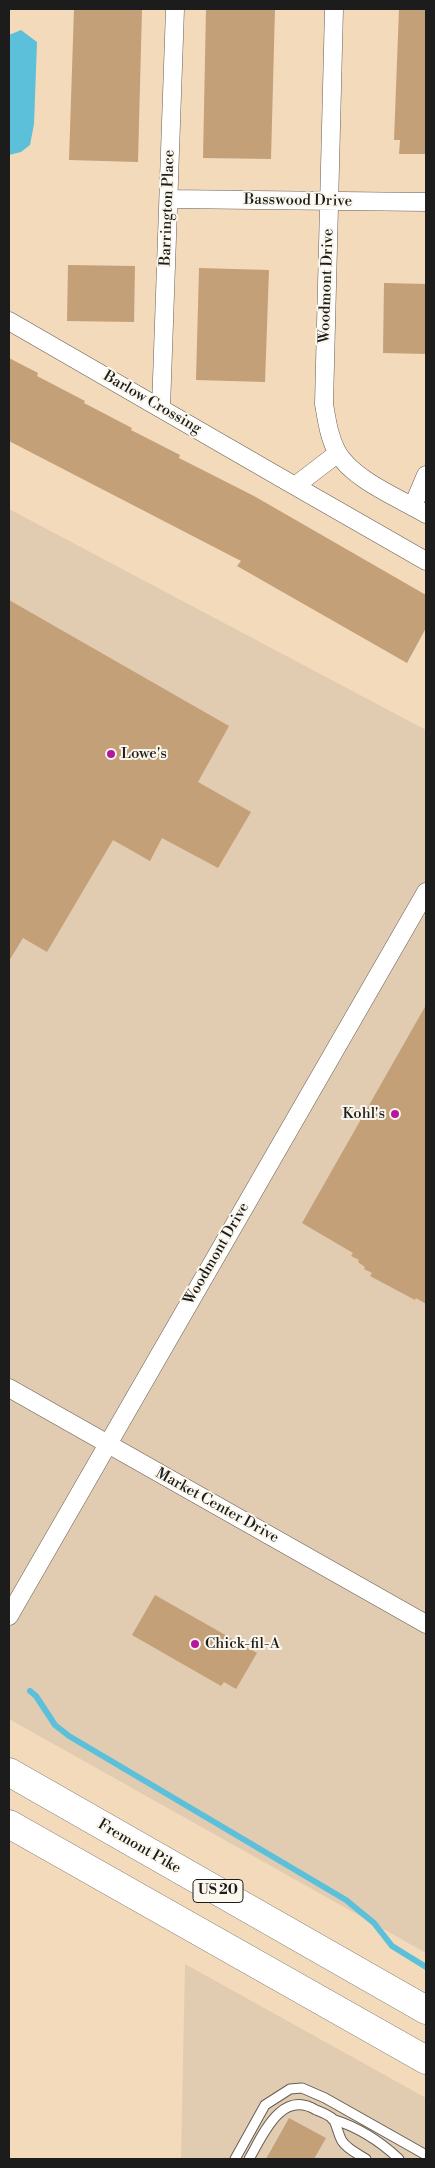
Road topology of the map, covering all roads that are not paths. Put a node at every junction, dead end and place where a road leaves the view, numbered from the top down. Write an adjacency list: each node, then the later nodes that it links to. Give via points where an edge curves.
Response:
1 (175, 9): 3 (street, Barrington Place)
2 (334, 9): 4 (street, Woodmont Drive)
3 (169, 199): 4 (street, Basswood Drive); 7 (street, Barrington Place)
4 (330, 201): 5 (street, Basswood Drive); 8 (street, Woodmont Drive, via 324,404 328,432)
5 (426, 202)
6 (9, 321): 7 (street, Barlow Crossing)
7 (161, 408): 10 (street, Barlow Crossing)
8 (338, 453): 10 (street); 11 (street, Woodmont Drive, via 350,469)
9 (426, 475): 11 (street)
10 (295, 486): 12 (street, Barlow Crossing)
11 (420, 510)
12 (426, 561)
13 (426, 892): 15 (street, Woodmont Drive)
14 (9, 1388): 15 (street, Market Center Drive)
15 (106, 1444): 16 (street, Woodmont Drive); 17 (street, Market Center Drive)
16 (9, 1616)
17 (426, 1624)
18 (9, 1772): 20 (highway, Fremont Pike / US 20)
19 (9, 1824): 21 (highway)
20 (426, 2010)
21 (426, 2060)
22 (332, 2119): 25 (lane, via 310,2106 297,2104 283,2109); 26 (lane, via 342,2141); 27 (lane, via 382,2143)
23 (426, 2155): 24 (lane, via 302,2088 290,2089 265,2106)
24 (234, 2159)
25 (249, 2159)
26 (366, 2159)
27 (399, 2159)

